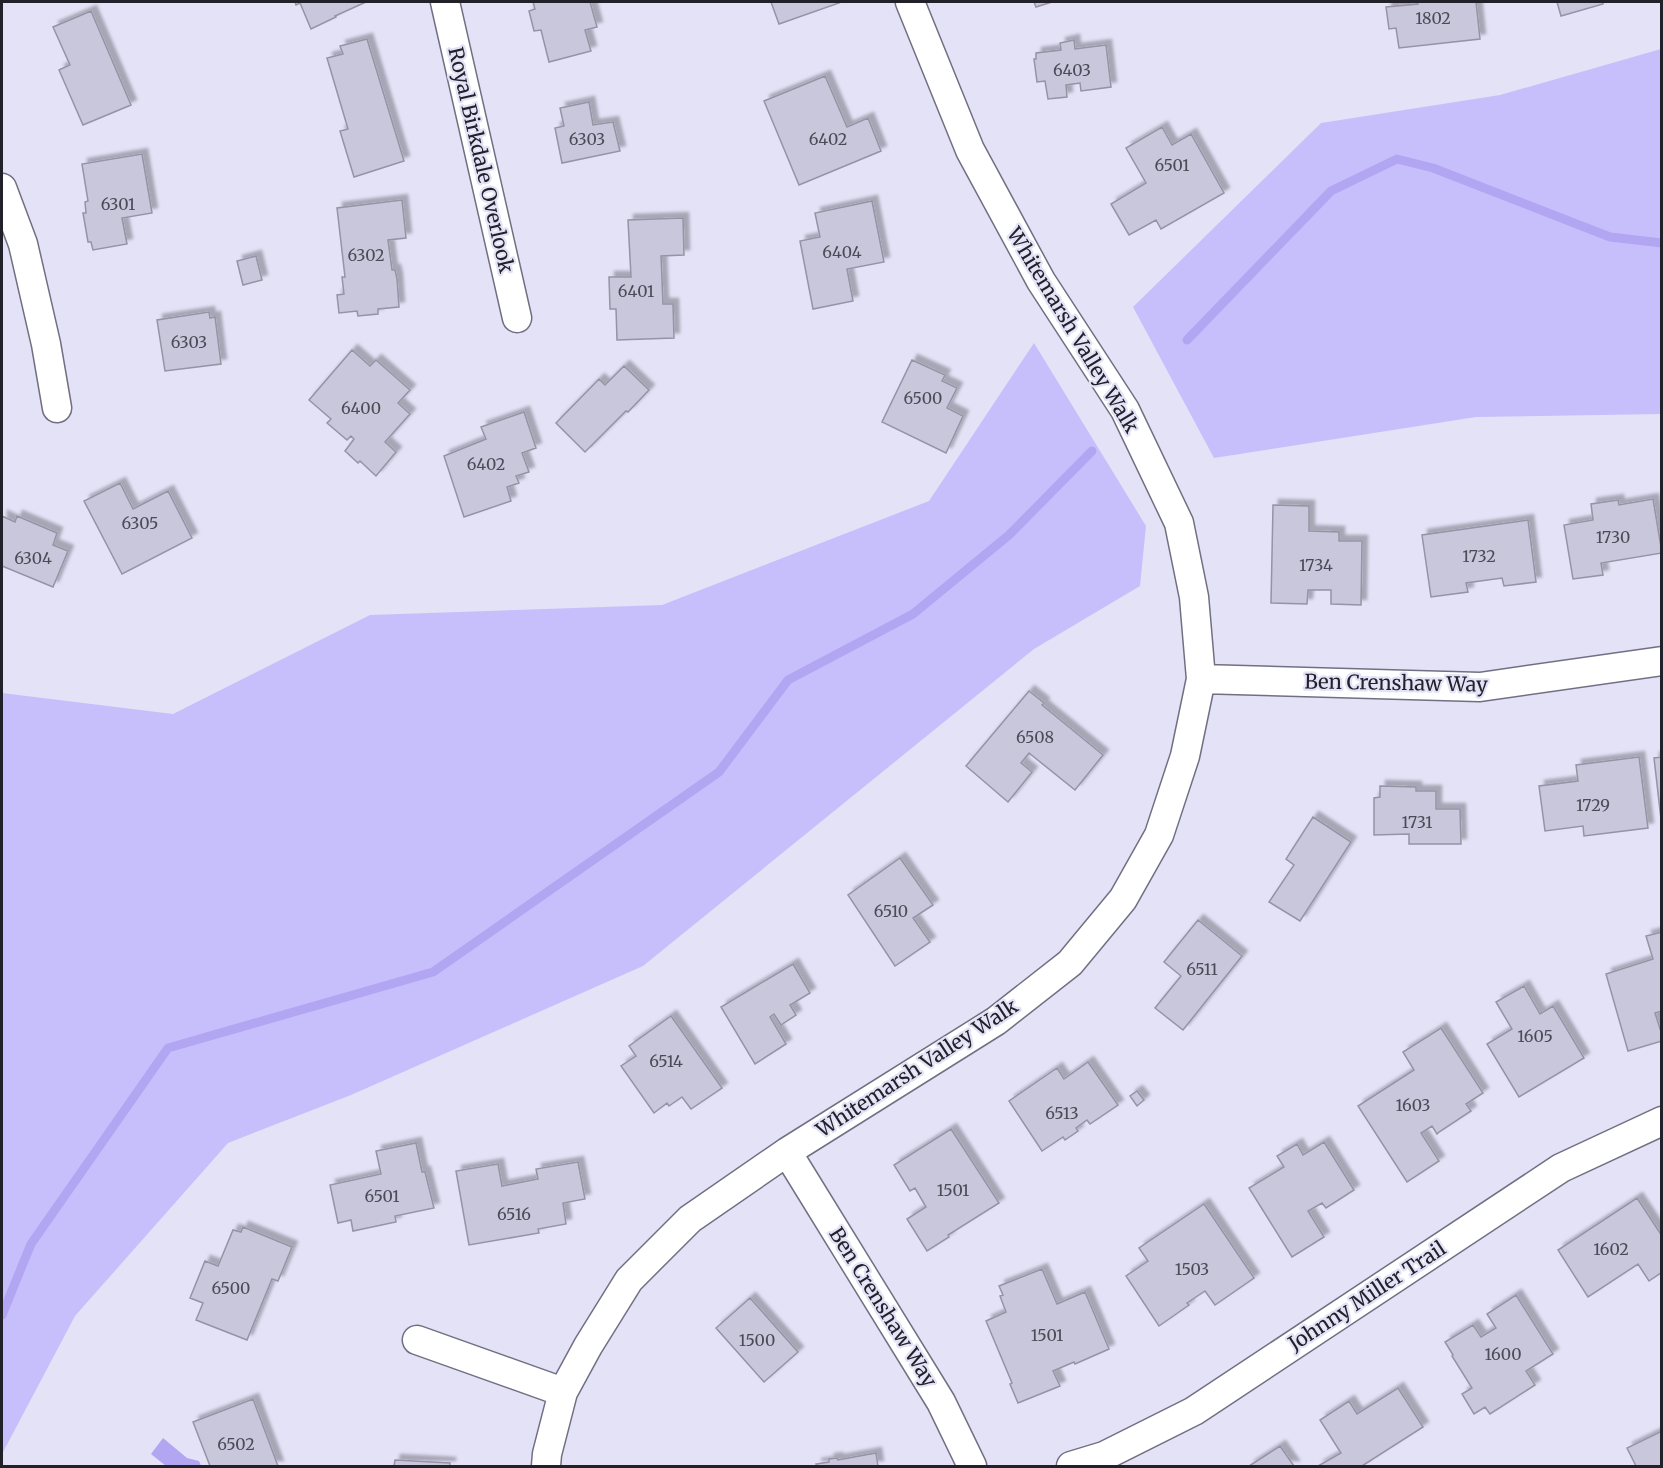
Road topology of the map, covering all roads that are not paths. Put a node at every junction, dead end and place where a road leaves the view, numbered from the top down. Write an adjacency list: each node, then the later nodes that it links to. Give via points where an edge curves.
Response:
1 (445, 2): 4 (street, Royal Birkdale Overlook)
2 (910, 2): 7 (street, Whitemarsh Valley Walk, via 970,150 1041,281 1125,410 1179,523 1194,597)
3 (2, 188): 5 (street, via 23,244)
4 (517, 318)
5 (57, 408)
6 (1662, 661): 7 (street, Ben Crenshaw Way, via 1480,687)
7 (1201, 679): 9 (street, Whitemarsh Valley Walk, via 1185,756 1159,835 1123,899 1070,963 996,1021)
8 (1662, 1121): 14 (street, Johnny Miller Trail, via 1561,1168 1194,1411 1104,1456)
9 (787, 1152): 11 (street, Whitemarsh Valley Walk, via 690,1219 629,1280); 13 (street, Ben Crenshaw Way, via 941,1402)
10 (417, 1340): 11 (street)
11 (562, 1392): 12 (street, Whitemarsh Valley Walk)
12 (546, 1467)
13 (972, 1467)
14 (1071, 1467)

